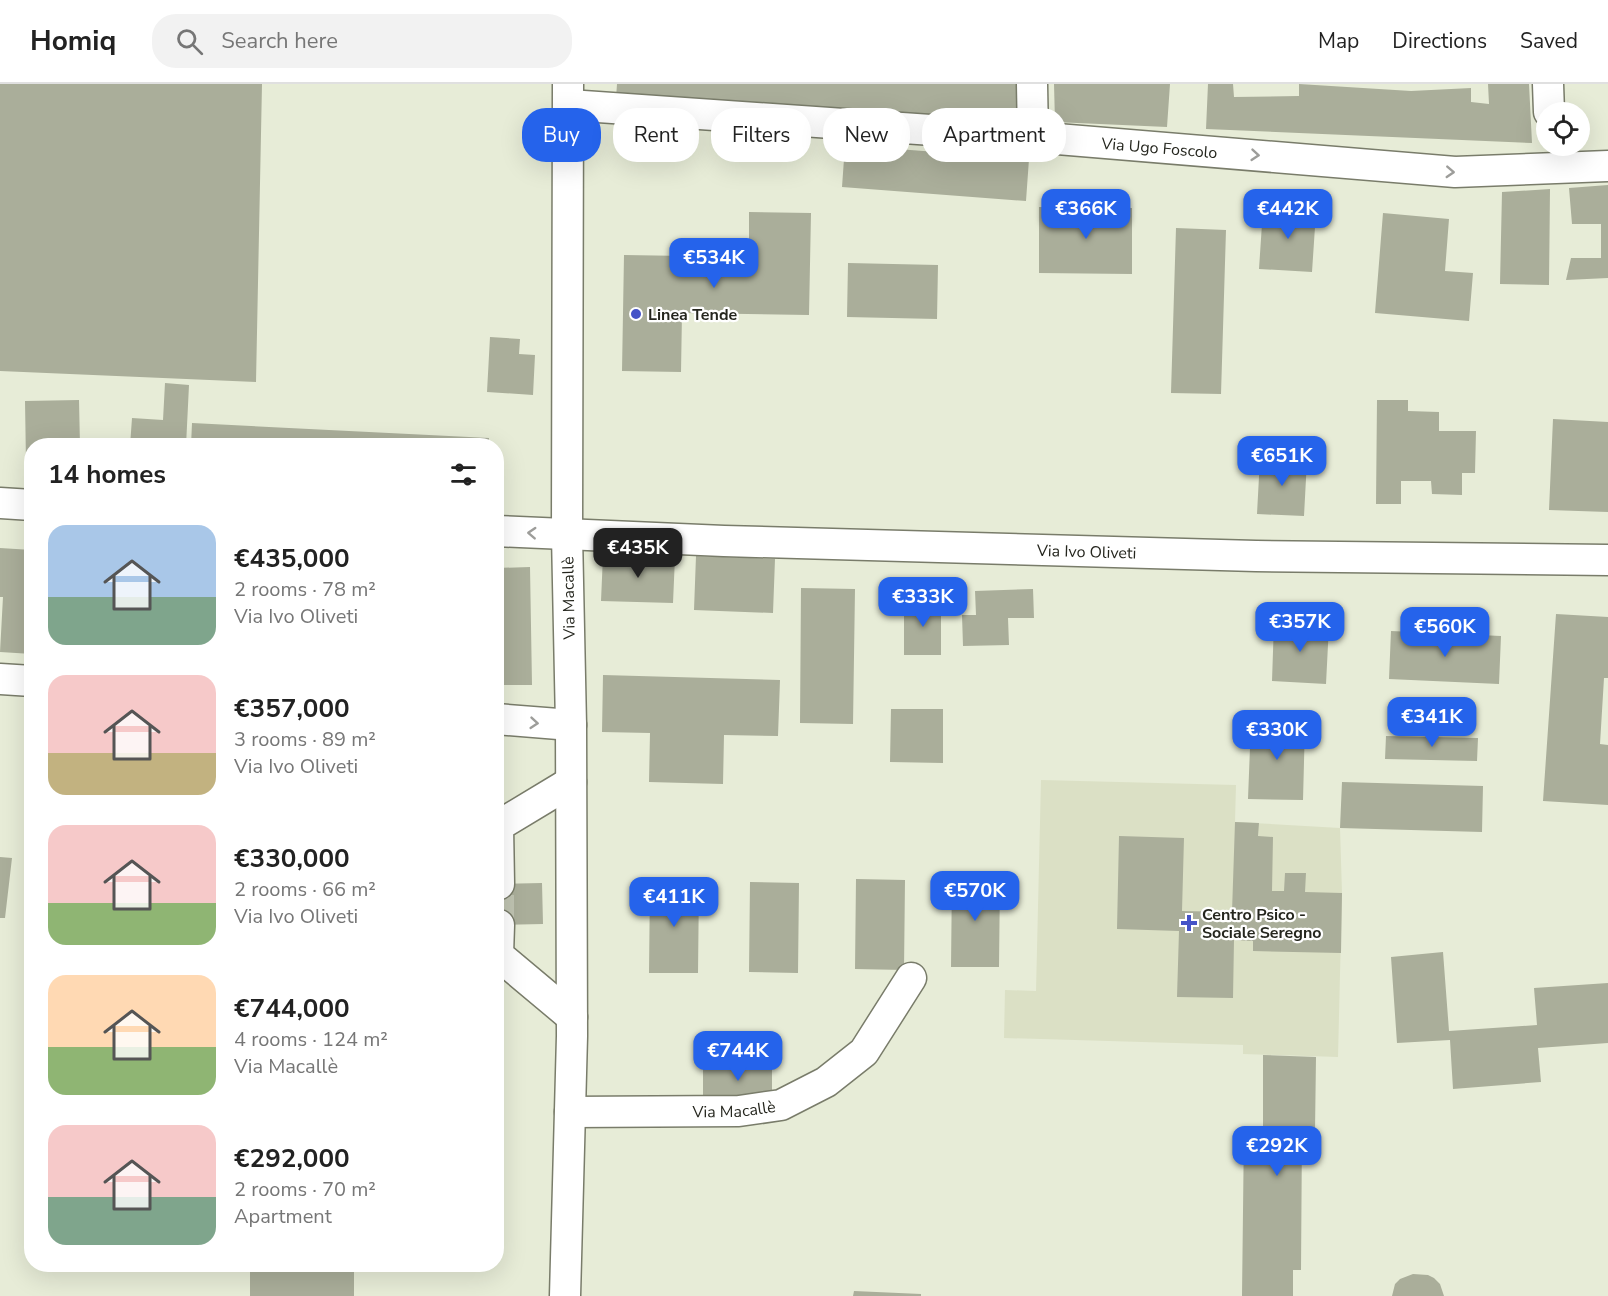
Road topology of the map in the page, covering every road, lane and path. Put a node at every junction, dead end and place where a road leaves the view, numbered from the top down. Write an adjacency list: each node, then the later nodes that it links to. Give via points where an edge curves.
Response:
1 (1032, 84): 5 (street)
2 (1548, 84): 4 (street)
3 (568, 95): 6 (street, Via Ugo Foscolo); 13 (street, Via Macallè)
4 (1549, 102)
5 (1032, 108)
6 (922, 127)
7 (1066, 140): 8 (street, Via Ugo Foscolo, one-way to 8, via 1455,172)
8 (1552, 157): 9 (street, Via Ugo Foscolo)
9 (1608, 166)
10 (0, 503): 11 (street)
11 (24, 504)
12 (504, 531): 13 (street, Via Ivo Oliveti, one-way to 12)
13 (567, 535): 14 (street, Via Ivo Oliveti, via 1256,556); 18 (street, Via Macallè)
14 (1608, 560)
15 (0, 679): 16 (street)
16 (24, 680)
17 (504, 720): 18 (street, one-way to 18)
18 (571, 725): 19 (street, Via Macallè)
19 (571, 782): 20 (street); 23 (street, Via Macallè)
20 (504, 822)
21 (504, 960): 23 (street)
22 (911, 978): 24 (street, Via Macallè, via 864,1052 826,1082 781,1105 739,1111)
23 (572, 1017): 24 (street, Via Macallè)
24 (570, 1112): 25 (street, Via Macallè)
25 (566, 1296)

